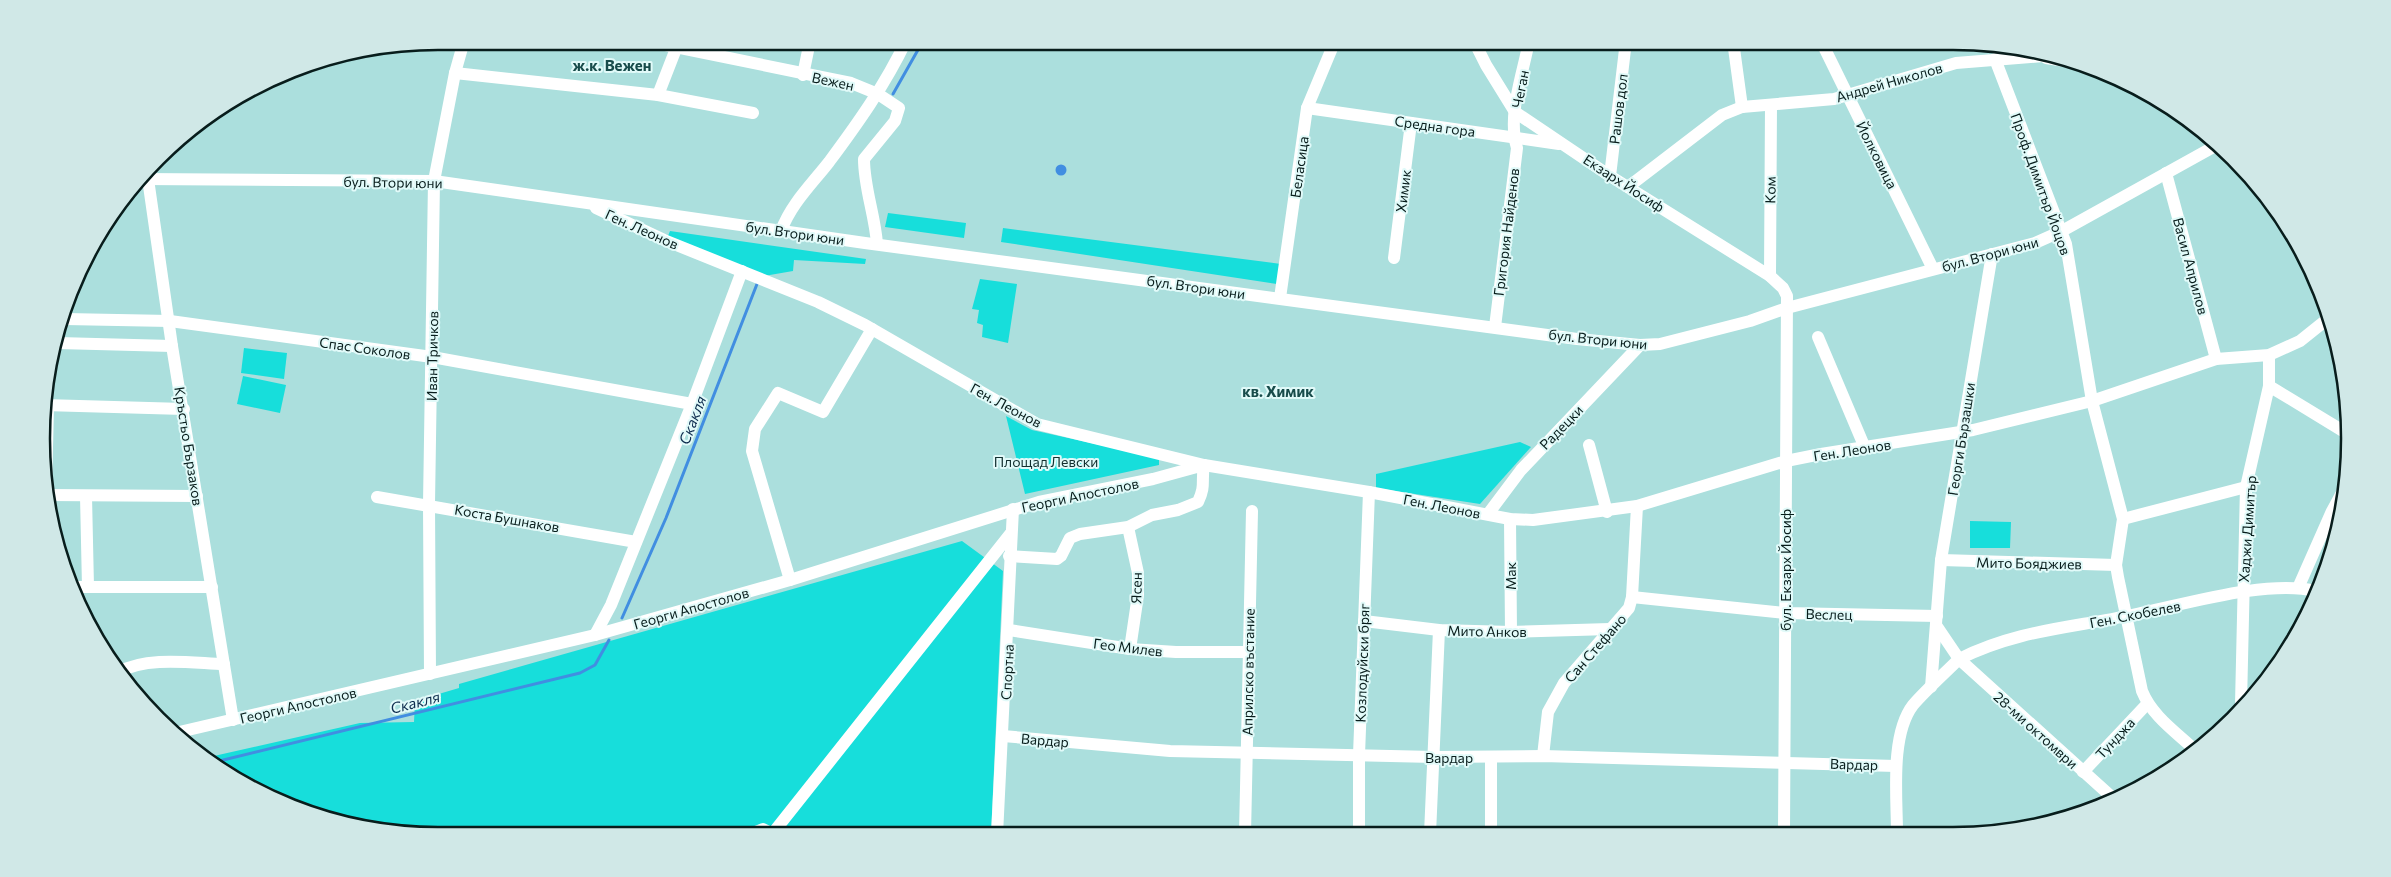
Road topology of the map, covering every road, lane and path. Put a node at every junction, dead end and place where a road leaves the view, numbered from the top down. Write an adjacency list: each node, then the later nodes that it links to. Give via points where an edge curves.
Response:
1 (461, 50): 14 (street, Иван Тричков)
2 (676, 50): 17 (street)
3 (702, 50): 15 (street, Вежен)
4 (808, 50): 15 (street)
5 (901, 50): 16 (street)
6 (1331, 50): 21 (street, Беласица)
7 (1479, 50): 22 (street, Екзарх Йосиф)
8 (1527, 50): 22 (street, Чеган)
9 (1625, 50): 30 (street, Рашов дол)
10 (1734, 50): 20 (street)
11 (1825, 50): 18 (street, Йолковица)
12 (2030, 57): 13 (street, Андрей Николов)
13 (1995, 59): 18 (street, Андрей Николов, via 1956,63); 37 (street, Проф. Димитър Йоцов)
14 (455, 72): 17 (street); 31 (street, Иван Тричков)
15 (803, 75): 16 (street, Вежен, via 851,83)
16 (878, 94): 36 (street, via 800,196); 39 (street, Вежен, via 899,108 895,121 864,159)
17 (658, 95): 23 (street)
18 (1847, 96): 19 (street, Андрей Николов); 42 (street, Йолковица)
19 (1771, 105): 20 (street, Андрей Николов); 44 (street, Ком)
20 (1742, 107): 33 (street, Андрей Николов, via 1722,115)
21 (1307, 108): 24 (street, Средна гора); 45 (street, Беласица)
22 (1515, 112): 25 (street, Чеган); 26 (street, Екзарх Йосиф)
23 (753, 113)
24 (1411, 123): 25 (street, Средна гора); 41 (street, Химик)
25 (1514, 137): 26 (street, Средна гора); 50 (street, Григория Найденов, via 1517,148)
26 (1564, 145): 30 (street, Екзарх Йосиф)
27 (2211, 148): 28 (street, бул. Втори юни)
28 (2166, 173): 37 (street, бул. Втори юни); 58 (street, Васил Априлов)
29 (152, 176): 31 (street, бул. Втори юни)
30 (1610, 176): 33 (street, Екзарх Йосиф)
31 (434, 181): 34 (street, бул. Втори юни); 57 (street, Иван Тричков)
32 (146, 182): 48 (street, Кръстьо Бързаков)
33 (1628, 187): 44 (street, Екзарх Йосиф)
34 (581, 202): 35 (street, бул. Втори юни); 38 (street, Ген. Леонов)
35 (668, 215): 36 (street, бул. Втори юни); 38 (street, via 657,227)
36 (781, 231): 39 (street, бул. Втори юни)
37 (2062, 231): 40 (street, бул. Втори юни, via 2035,243); 60 (street, Проф. Димитър Йоцов)
38 (664, 240): 43 (street, Ген. Леонов)
39 (877, 244): 45 (street, бул. Втори юни)
40 (1992, 254): 42 (street, бул. Втори юни); 65 (street, Георги Бързашки)
41 (1394, 258)
42 (1933, 269): 46 (street, бул. Втори юни)
43 (742, 270): 51 (street, Ген. Леонов); 61 (street)
44 (1770, 276): 46 (street, Екзарх Йосиф, via 1783,288)
45 (1280, 298): 50 (street, бул. Втори юни)
46 (1787, 308): 55 (street, бул. Втори юни, via 1678,340); 68 (street, бул. Екзарх Йосиф)
47 (69, 319): 48 (street, Спас Соколов)
48 (170, 321): 54 (street, Кръстьо Бързаков); 57 (street, Спас Соколов)
49 (2323, 323): 56 (street, Ген. Леонов, via 2300,341)
50 (1495, 327): 55 (street, бул. Втори юни)
51 (872, 329): 69 (street, Ген. Леонов, via 1037,424); 91 (street, via 824,412 778,393 755,429 752,451)
52 (1818, 337): 67 (street)
53 (62, 343): 54 (street)
54 (172, 346): 63 (street, Кръстьо Бързаков)
55 (1640, 346): 81 (street, Радецки, via 1521,470)
56 (2269, 355): 58 (street, Ген. Леонов); 59 (street, Хаджи Димитър)
57 (432, 357): 61 (street, Спас Соколов); 76 (street, Иван Тричков)
58 (2216, 358): 60 (street, Ген. Леонов)
59 (2269, 386): 64 (street); 70 (street, Хаджи Димитър)
60 (2092, 401): 65 (street, Ген. Леонов); 84 (street, Проф. Димитър Йоцов)
61 (692, 404): 87 (street)
62 (52, 405): 63 (street)
63 (184, 409): 74 (street, Кръстьо Бързаков)
64 (2341, 430)
65 (1961, 433): 67 (street, Ген. Леонов); 89 (street, Георги Бързашки)
66 (1589, 445): 80 (street)
67 (1864, 448): 68 (street, Ген. Леонов)
68 (1786, 461): 77 (street, Ген. Леонов); 98 (street, бул. Екзарх Йосиф)
69 (1204, 465): 71 (street, Ген. Леонов); 78 (street, Георги Апостолов); 85 (street, via 1205,488 1198,502)
70 (2246, 487): 84 (street); 96 (street, Хаджи Димитър)
71 (1369, 492): 81 (street, Ген. Леонов); 101 (street, Козлодуйски бряг)
72 (54, 495): 73 (street)
73 (86, 496): 74 (street); 92 (street)
74 (197, 496): 93 (street, Кръстьо Бързаков)
75 (377, 497): 76 (street, Коста Бушнаков)
76 (429, 504): 87 (street, Коста Бушнаков); 112 (street, Иван Тричков)
77 (1637, 506): 80 (street, Ген. Леонов); 97 (street, Сан Стефано)
78 (1013, 509): 86 (street, Спортна); 91 (street, Георги Апостолов)
79 (1252, 511): 108 (street, Априлско въстание)
80 (1607, 512): 83 (street, Ген. Леонов, via 1532,520)
81 (1488, 514): 83 (street, Ген. Леонов)
82 (2333, 518): 94 (street)
83 (1510, 519): 105 (street, Мак)
84 (2123, 519): 90 (street)
85 (1128, 527): 88 (street, via 1070,538 1057,558); 107 (street, Ясен, via 1138,573)
86 (1011, 533): 88 (street, Спортна); 129 (street)
87 (636, 542): 106 (street, via 611,605)
88 (1009, 556): 103 (street, Спортна)
89 (1941, 560): 90 (street, Мито Бояджиев); 100 (street, Георги Бързашки)
90 (2116, 565): 99 (street)
91 (790, 580): 106 (street, Георги Апостолов)
92 (82, 587): 93 (street)
93 (212, 587): 110 (street, Кръстьо Бързаков)
94 (2298, 588): 95 (street, Ген. Скобелев); 96 (street, Ген. Скобелев)
95 (2310, 590)
96 (2243, 592): 99 (street, Ген. Скобелев); 114 (street, Хаджи Димитър)
97 (1632, 598): 98 (street, Веслец); 102 (street, Сан Стефано, via 1629,608)
98 (1785, 614): 100 (street, Веслец); 125 (street, бул. Екзарх Йосиф)
99 (2126, 616): 109 (street, Ген. Скобелев, via 2017,636 1985,646); 115 (street)
100 (1936, 620): 109 (street, 28-ми октомври); 113 (street, Георги Бързашки)
101 (1364, 621): 104 (street, Мито Анков); 121 (street, Козлодуйски бряг)
102 (1610, 629): 105 (street, Мито Анков); 122 (street, Сан Стефано, via 1564,683 1548,712)
103 (1009, 630): 107 (street, Гео Милев); 118 (street, Спортна)
104 (1439, 630): 105 (street, Мито Анков); 123 (street)
105 (1511, 632)
106 (595, 635): 112 (street, Георги Апостолов)
107 (1130, 649): 108 (street, Гео Милев)
108 (1248, 652): 120 (street, Априлско въстание)
109 (1959, 660): 113 (street, Ген. Скобелев); 127 (street, 28-ми октомври)
110 (224, 664): 111 (street, via 144,662); 116 (street, Кръстьо Бързаков)
111 (125, 668)
112 (430, 674): 116 (street, Георги Апостолов)
113 (1931, 687): 126 (street, Ген. Скобелев, via 1912,707 1902,731)
114 (2242, 698)
115 (2147, 704): 119 (street); 127 (street, Тунджа)
116 (233, 720): 117 (street, Георги Апостолов)
117 (182, 731)
118 (1003, 736): 120 (street, Вардар, via 1170,751); 130 (street, Спортна)
119 (2191, 746)
120 (1247, 753): 121 (street, Вардар); 131 (street, Априлско въстание)
121 (1359, 755): 123 (street, Вардар); 132 (street, Козлодуйски бряг)
122 (1544, 756): 124 (street, Вардар); 125 (street, Вардар)
123 (1434, 757): 124 (street, Вардар); 133 (street)
124 (1491, 757): 134 (street)
125 (1784, 762): 126 (street, Вардар); 135 (street, бул. Екзарх Йосиф)
126 (1896, 766): 136 (street, Ген. Скобелев)
127 (2083, 772): 128 (street, 28-ми октомври)
128 (2108, 794)
129 (780, 827)
130 (997, 827)
131 (1245, 827)
132 (1359, 827)
133 (1430, 827)
134 (1491, 827)
135 (1784, 827)
136 (1897, 827)

